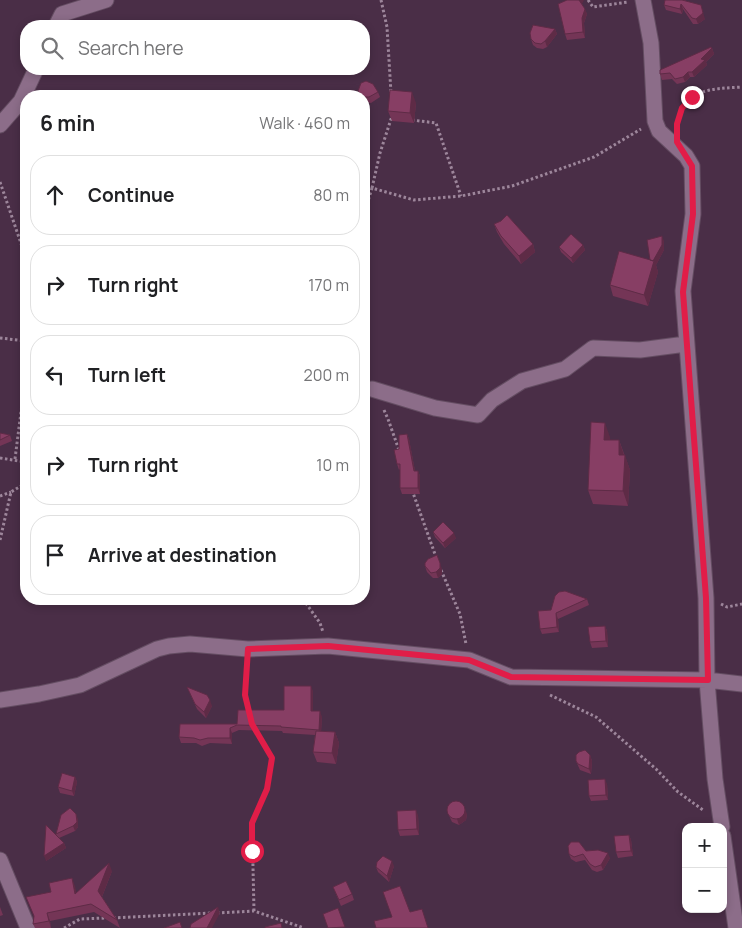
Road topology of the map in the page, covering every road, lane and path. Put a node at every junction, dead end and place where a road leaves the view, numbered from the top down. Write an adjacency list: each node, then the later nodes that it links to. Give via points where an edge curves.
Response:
1 (106, 0): 6 (street, via 62,14)
2 (381, 0): 10 (path, via 387,27)
3 (588, 0): 4 (path, via 594,7)
4 (636, 0)
5 (643, 0): 16 (street, via 651,43)
6 (59, 20)
7 (33, 75): 9 (street)
8 (742, 87): 18 (path, via 706,90 692,97 682,108 677,124 677,142)
9 (26, 90)
10 (392, 100)
11 (20, 101): 17 (street)
12 (392, 109): 13 (path)
13 (392, 118): 14 (path); 20 (path)
14 (401, 119)
15 (409, 120): 22 (path, via 436,123)
16 (654, 121): 18 (street, via 659,131); 22 (path, via 594,157 512,186)
17 (0, 125)
18 (686, 156): 26 (street, via 692,166 693,214 683,292)
19 (0, 182): 23 (path)
20 (372, 188): 21 (path); 22 (path, via 414,200)
21 (370, 194)
22 (461, 196)
23 (20, 240)
24 (0, 338): 25 (path)
25 (20, 340)
26 (686, 344): 27 (street, via 640,350 593,348 565,369 522,381 492,400 478,415 435,408); 44 (street, via 706,598)
27 (372, 389): 29 (path, via 388,419)
28 (20, 420): 31 (path)
29 (400, 454)
30 (0, 458): 31 (path)
31 (15, 459): 32 (path)
32 (20, 460)
33 (20, 487): 35 (path)
34 (412, 490): 38 (path)
35 (11, 492): 36 (path); 37 (path)
36 (0, 496)
37 (0, 540)
38 (438, 561)
39 (440, 568): 43 (path, via 460,614)
40 (307, 605): 41 (path, via 320,623)
41 (328, 646): 42 (street); 43 (street)
42 (248, 649): 47 (street, via 190,644 169,646 80,685); 48 (path, via 245,695)
43 (469, 660): 44 (street, via 511,677)
44 (708, 680): 45 (street); 51 (street)
45 (742, 684)
46 (545, 693): 50 (path, via 596,717)
47 (0, 700)
48 (250, 717)
49 (252, 724): 54 (path, via 272,758 267,789 252,823)
50 (715, 823)
51 (721, 823)
52 (0, 860): 55 (street)
53 (727, 864): 58 (street)
54 (254, 911): 56 (path, via 80,919); 57 (path)
55 (28, 928)
56 (64, 928)
57 (304, 928)
58 (736, 928)

